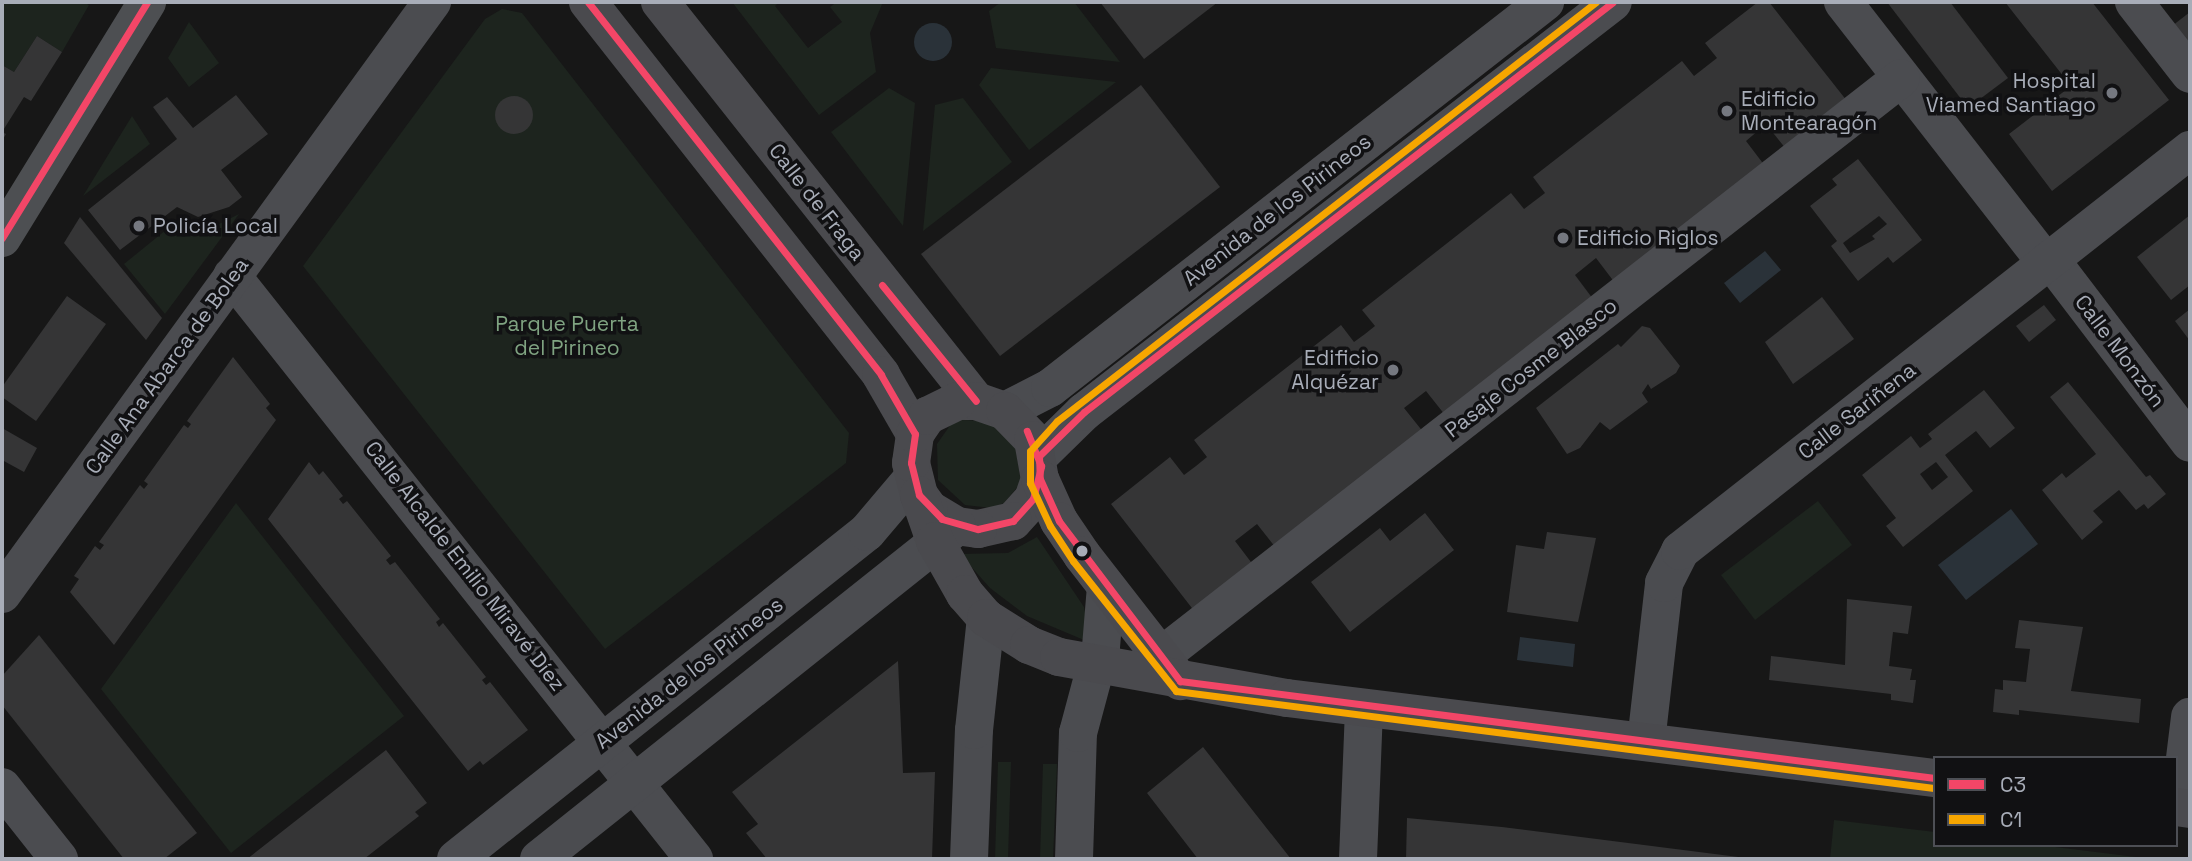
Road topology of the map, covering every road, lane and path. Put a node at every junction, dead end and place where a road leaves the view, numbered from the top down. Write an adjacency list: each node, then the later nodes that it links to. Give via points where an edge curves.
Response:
1 (147, 2): 12 (main road)
2 (432, 2): 14 (street, Calle Ana Abarca de Bolea)
3 (588, 2): 16 (main road, via 881,375)
4 (660, 2): 15 (main road, Calle de Fraga)
5 (1545, 2): 15 (street, Avenida de los Pirineos, via 1050,388)
6 (1613, 2): 18 (street, Avenida de los Pirineos, via 1084,412)
7 (1843, 2): 10 (street, Calle Monzón)
8 (2134, 2): 9 (street)
9 (2190, 74)
10 (1901, 78): 13 (street, Calle Monzón); 25 (street, Pasaje Cosme Blasco)
11 (2190, 150): 13 (street, Calle Sariñena)
12 (2, 238)
13 (2048, 261): 17 (street, Calle Monzón); 29 (street, Calle Sariñena, via 1672,561 1664,583)
14 (232, 276): 22 (street, Calle Ana Abarca de Bolea); 28 (street, Calle Alcalde Emilio Miravé Díez)
15 (991, 406): 16 (main road, via 941,406); 18 (main road, via 1024,427)
16 (915, 434): 19 (main road)
17 (2190, 443)
18 (1040, 467): 20 (main road, via 1033,499 1013,521); 21 (main road, via 1059,521)
19 (916, 487): 20 (main road); 28 (street, Avenida de los Pirineos, via 867,533)
20 (946, 534): 23 (main road, via 947,567); 31 (street)
21 (1106, 586): 24 (street); 25 (main road)
22 (2, 594)
23 (986, 618): 24 (main road, via 1029,645); 38 (street, via 974,730)
24 (1096, 666): 25 (main road); 39 (street, via 1078,733)
25 (1170, 669): 26 (main road)
26 (1364, 708): 29 (main road); 40 (street)
27 (2190, 717): 33 (street)
28 (603, 741): 31 (street, Calle Alcalde Emilio Miravé Díez); 35 (street, Avenida de los Pirineos)
29 (1646, 742): 30 (main road)
30 (1933, 778)
31 (635, 783): 36 (street); 37 (street, Calle Alcalde Emilio Miravé Díez)
32 (2, 787): 34 (street)
33 (2182, 807)
34 (59, 859)
35 (456, 859)
36 (539, 859)
37 (694, 859)
38 (970, 859)
39 (1074, 859)
40 (1358, 859)

